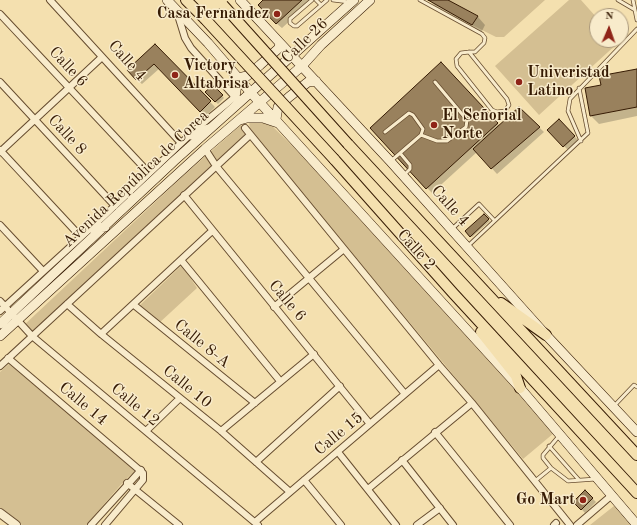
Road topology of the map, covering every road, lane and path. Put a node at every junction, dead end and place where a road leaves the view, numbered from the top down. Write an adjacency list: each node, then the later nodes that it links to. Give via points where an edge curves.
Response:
1 (50, 0): 24 (street, Calle 4)
2 (167, 0): 16 (main road, Calle 2)
3 (186, 0): 70 (highway, bridge, via 334,158)
4 (240, 0): 21 (main road, Calle 4)
5 (312, 0): 15 (lane, via 290,19 290,23 297,26)
6 (316, 0): 15 (lane)
7 (327, 0): 15 (lane)
8 (333, 0): 13 (lane)
9 (370, 0): 25 (main road, Calle 26)
10 (420, 0): 22 (lane, via 482,34 485,38 484,43 475,52)
11 (618, 0): 17 (lane)
12 (633, 0): 17 (lane)
13 (353, 1): 23 (main road, Calle 26)
14 (221, 2): 69 (highway, bridge)
15 (321, 5)
16 (177, 10): 26 (main road, Calle 2); 33 (street, via 185,38 191,48)
17 (635, 10): 19 (lane)
18 (0, 14): 30 (street, Calle 6)
19 (637, 20)
20 (637, 29): 31 (lane)
21 (280, 43): 23 (main road, Calle 4); 26 (main road, via 279,48 247,76)
22 (469, 52): 22 (lane, via 461,53 456,59 457,66 492,110 505,111 510,105 507,99)
23 (293, 56): 25 (main road, Calle 4); 32 (main road, Avenida República de Corea)
24 (102, 57): 30 (street); 45 (street, Calle 4)
25 (302, 66): 28 (main road, Calle 4); 34 (main road, Calle 26)
26 (238, 78): 32 (main road, Calle 2); 33 (main road)
27 (0, 82): 35 (street, Calle 8)
28 (316, 82): 37 (main road, via 308,82 278,108); 50 (main road, Calle 4)
29 (435, 82): 43 (lane, via 467,120 466,127 447,141)
30 (69, 87): 35 (street); 53 (street, Calle 6)
31 (579, 88): 44 (lane, via 588,134); 44 (lane, via 570,99 568,111)
32 (252, 94): 34 (main road, Calle 2); 38 (main road, Avenida República de Corea)
33 (235, 97): 41 (street)
34 (260, 102): 36 (main road, Avenida República de Corea); 37 (main road, Calle 2)
35 (35, 120): 47 (street); 56 (street, Calle 8)
36 (237, 121): 37 (main road, via 263,118); 46 (main road, Avenida República de Corea)
37 (278, 122): 89 (main road, Calle 2)
38 (212, 128): 41 (main road); 52 (main road, Avenida República de Corea)
39 (245, 128): 42 (street)
40 (385, 132): 43 (lane, via 409,113 423,129)
41 (190, 135): 45 (street)
42 (250, 135): 51 (street); 65 (street)
43 (421, 136): 48 (lane)
44 (581, 141): 57 (lane)
45 (181, 143): 49 (street)
46 (205, 149): 51 (street); 77 (main road, Avenida República de Corea)
47 (0, 151): 63 (street)
48 (400, 153): 50 (lane); 54 (lane, via 410,164 410,169)
49 (168, 156): 52 (main road); 53 (street)
50 (390, 161): 54 (main road, Calle 4)
51 (216, 166): 55 (street); 68 (street)
52 (164, 170): 59 (main road, Avenida República de Corea)
53 (149, 173): 56 (street)
54 (403, 176): 61 (main road, Calle 4)
55 (184, 195): 62 (street, Calle 6); 72 (street)
56 (115, 206): 60 (street)
57 (494, 220): 61 (lane, via 479,204); 64 (lane)
58 (0, 225): 67 (street)
59 (105, 227): 60 (main road); 77 (main road, Avenida República de Corea)
60 (90, 228): 63 (street)
61 (451, 229): 64 (main road, Calle 4)
62 (212, 231): 66 (street); 75 (street, Calle 6)
63 (80, 236): 67 (street)
64 (467, 247): 82 (main road, Calle 4)
65 (344, 249): 68 (street); 85 (street)
66 (181, 260): 73 (street); 87 (street)
67 (43, 271): 74 (street)
68 (309, 278): 75 (street); 91 (street)
69 (482, 289): 82 (highway); 104 (highway)
70 (453, 293): 89 (highway, via 473,323 516,376); 117 (highway)
71 (0, 301): 74 (street, Calle 12)
72 (67, 304): 79 (street, Calle 10); 81 (street)
73 (134, 305): 79 (street); 93 (street, Calle 8-A)
74 (5, 306): 76 (street); 77 (street, Calle 12)
75 (274, 307): 83 (street, Calle 6)
76 (0, 311)
77 (14, 318): 78 (main road, Avenida República de Corea); 80 (main road, Avenida República de Corea); 81 (street, Calle 12)
78 (0, 324)
79 (101, 334): 92 (street, Calle 10)
80 (0, 336)
81 (32, 336): 84 (street); 98 (street, Calle 12)
82 (546, 336): 95 (main road, Calle 4)
83 (314, 354): 87 (street); 88 (street, Calle 6)
84 (8, 358): 86 (street); 108 (street, Calle 14)
85 (439, 365): 91 (street, Calle 15); 94 (street)
86 (0, 366)
87 (280, 381): 93 (street)
88 (340, 386): 96 (street, Calle 6); 106 (street)
89 (520, 388): 101 (main road, Calle 2)
90 (637, 388): 95 (lane, via 634,385)
91 (404, 394): 96 (street, Calle 15)
92 (180, 398): 98 (street); 99 (street, Calle 10)
93 (255, 403): 99 (street)
94 (472, 403): 100 (street); 112 (street)
95 (613, 407): 97 (main road, Calle 4)
96 (370, 424): 103 (street, Calle 15)
97 (636, 430)
98 (146, 431): 122 (street, Calle 12)
99 (221, 431): 106 (street, Calle 10)
100 (435, 432): 105 (street); 131 (street)
101 (560, 435): 102 (lane); 109 (main road, Calle 2)
102 (549, 446): 107 (lane, via 543,455); 111 (lane)
103 (338, 452): 110 (street, Calle 15); 114 (street)
104 (637, 455)
105 (402, 460): 114 (street); 119 (street)
106 (256, 462): 116 (street, Calle 10)
107 (551, 468): 111 (lane, via 568,481); 112 (lane)
108 (141, 470): 113 (street); 115 (street, via 143,480)
109 (597, 479): 111 (lane); 118 (main road, Calle 2)
110 (304, 480): 116 (street, Calle 15); 127 (street)
111 (579, 480)
112 (535, 481): 132 (street)
113 (127, 483): 115 (street); 121 (street)
114 (368, 489): 128 (street)
115 (136, 490): 125 (street); 126 (street)
116 (290, 492): 122 (street, Calle 15)
117 (637, 493)
118 (612, 496): 133 (street); 134 (main road, Calle 2)
119 (440, 508): 129 (street); 130 (street)
120 (0, 514): 123 (street)
121 (97, 518): 124 (street); 125 (street)
122 (257, 524)
123 (16, 525)
124 (91, 525)
125 (105, 525)
126 (179, 525)
127 (341, 525)
128 (396, 525)
129 (417, 525)
130 (453, 525)
131 (510, 525)
132 (570, 525)
133 (577, 525)
134 (637, 525)

